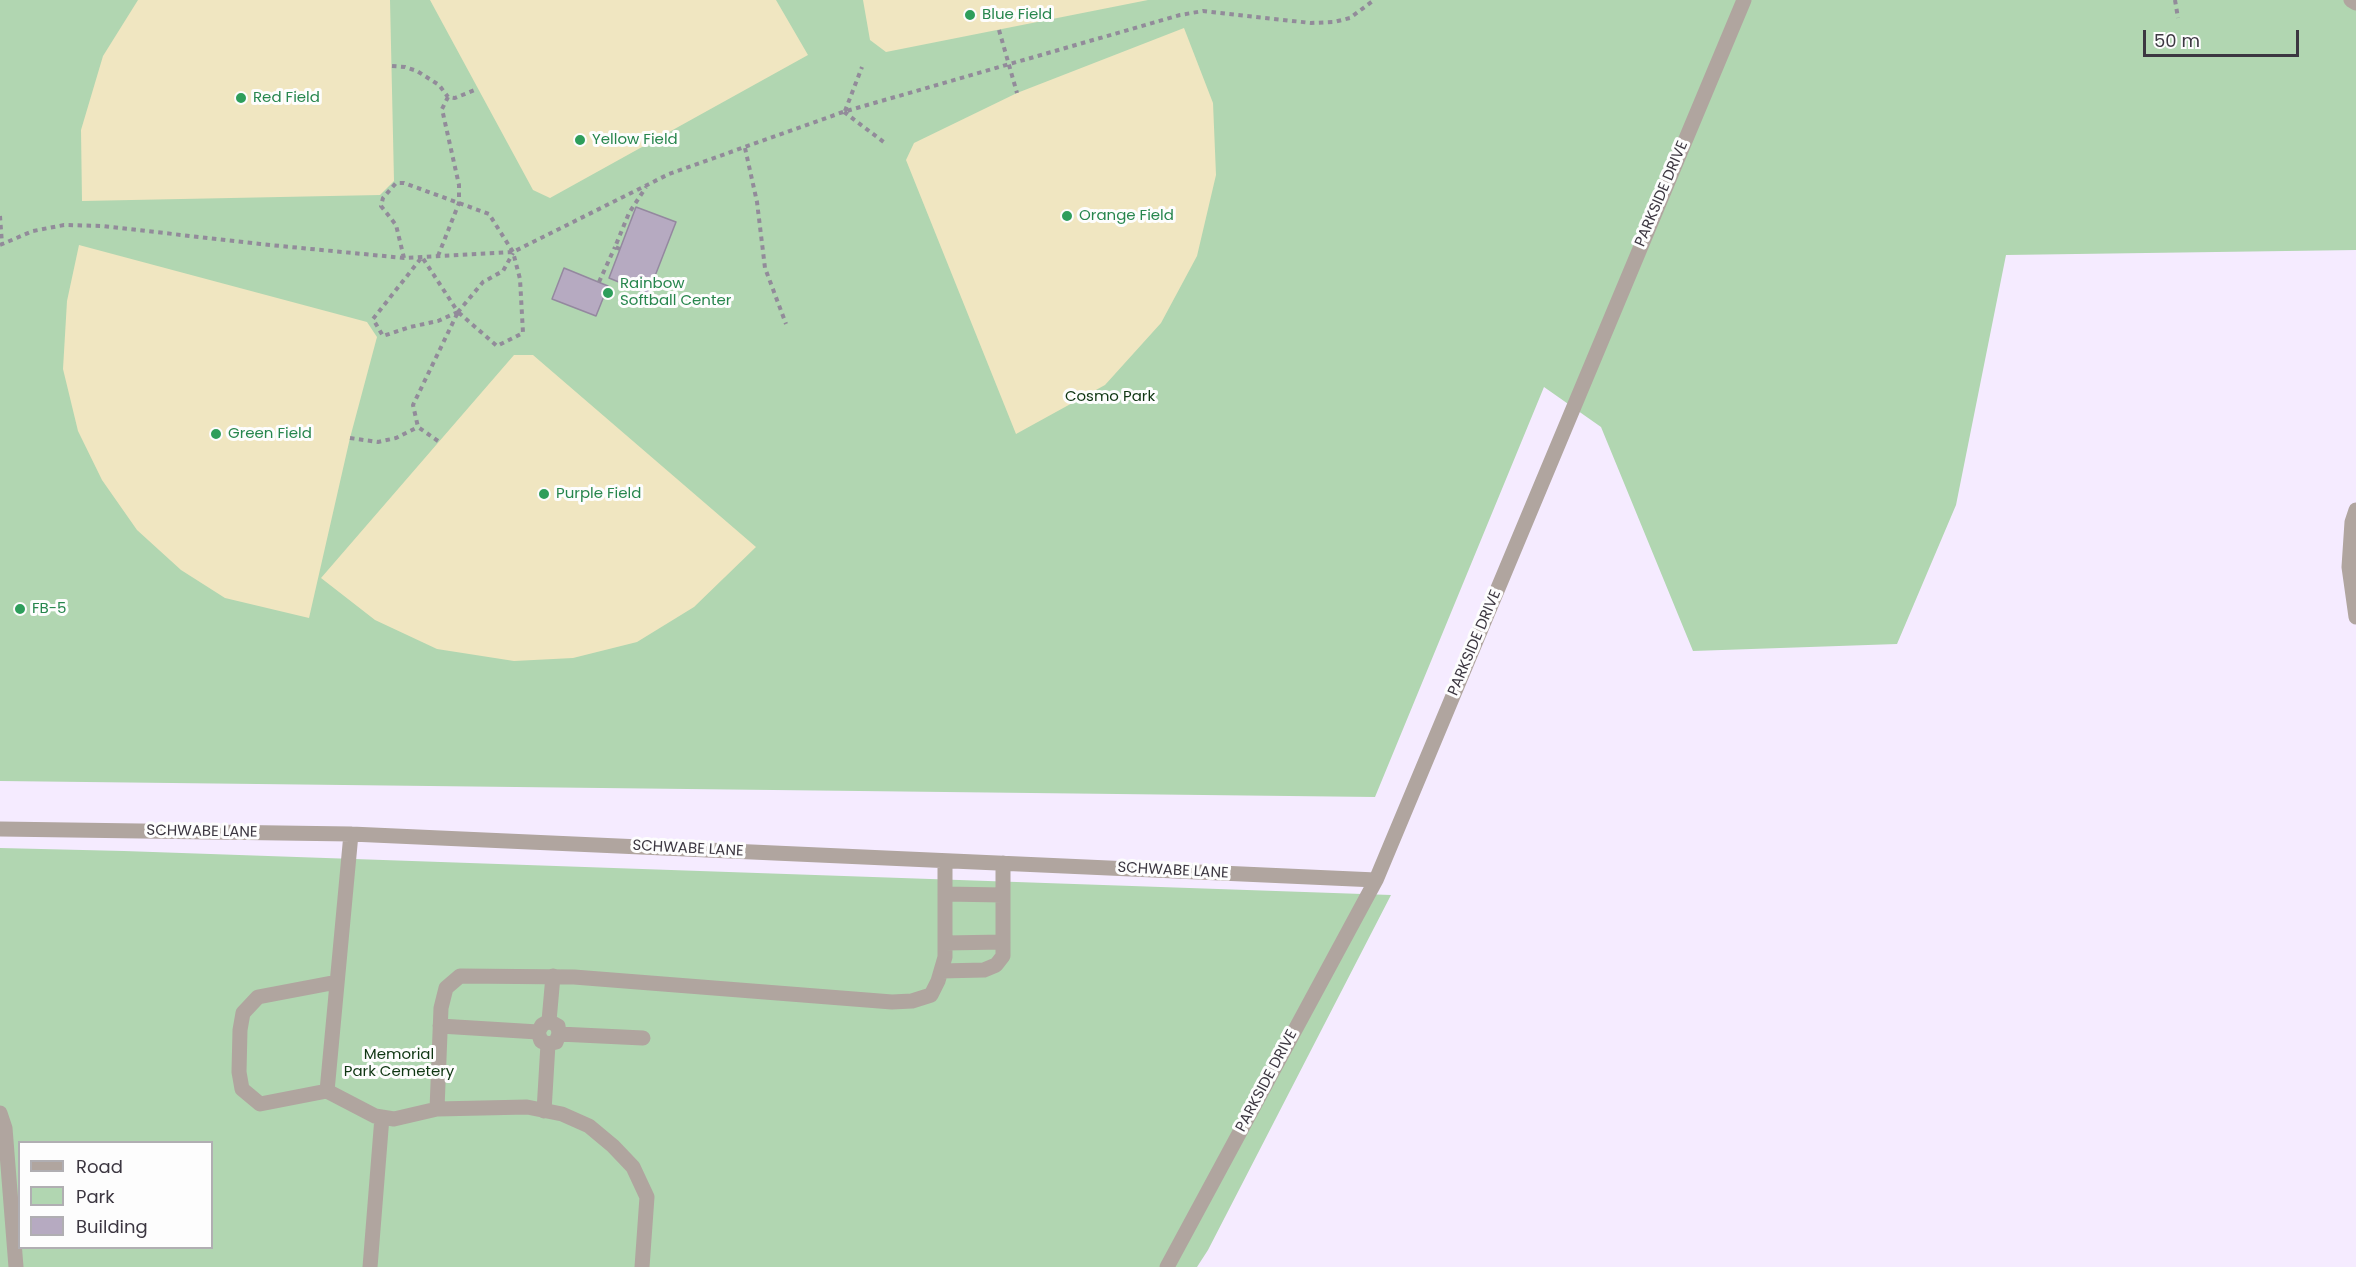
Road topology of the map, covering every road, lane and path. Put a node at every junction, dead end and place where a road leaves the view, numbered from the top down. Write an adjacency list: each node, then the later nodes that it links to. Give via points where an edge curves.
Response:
1 (1374, 0): 8 (path, via 1350,18 1334,22 1203,11 1180,15)
2 (1744, 0): 37 (street, PARKSIDE DRIVE)
3 (2175, 0): 6 (path)
4 (2351, 0): 5 (street)
5 (2356, 3)
6 (2178, 18)
7 (999, 30): 8 (path)
8 (1008, 65): 12 (path); 14 (path)
9 (392, 66): 13 (path, via 417,71 439,85)
10 (862, 67): 14 (path)
11 (477, 89): 13 (path)
12 (1017, 93)
13 (448, 97): 18 (path, via 442,109 459,185)
14 (844, 112): 15 (path); 16 (path)
15 (885, 143)
16 (745, 148): 17 (path); 27 (path, via 765,268)
17 (646, 186): 21 (path); 25 (path, via 629,213)
18 (459, 203): 21 (path, via 489,214); 22 (path); 24 (path, via 396,183 381,206 396,225)
19 (0, 216): 20 (path)
20 (1, 245): 24 (path, via 33,231 64,225 104,226)
21 (513, 252): 22 (path); 26 (path, via 503,271 483,282); 26 (path, via 520,279 523,333 497,346)
22 (438, 256): 23 (path)
23 (422, 257): 24 (path); 26 (path); 26 (path, via 373,319 384,336)
24 (404, 258)
25 (599, 282)
26 (458, 312): 28 (path, via 413,405)
27 (786, 324)
28 (418, 427): 29 (path, via 378,442); 30 (path)
29 (350, 438)
30 (438, 441)
31 (2356, 510): 32 (street, via 2349,567)
32 (2356, 617)
33 (0, 829): 34 (street, SCHWABE LANE)
34 (351, 834): 35 (street, SCHWABE LANE); 44 (street)
35 (945, 861): 36 (street, SCHWABE LANE); 38 (street)
36 (1003, 863): 37 (street, SCHWABE LANE); 39 (street)
37 (1376, 880): 58 (street, PARKSIDE DRIVE)
38 (945, 894): 39 (street); 41 (street)
39 (1003, 895): 40 (street)
40 (1003, 942): 41 (street); 42 (street, via 1002,956 996,965 984,970)
41 (945, 943): 42 (street)
42 (941, 971): 43 (street, via 931,995 892,1002)
43 (553, 976): 45 (street); 46 (street, via 460,976 446,988)
44 (337, 982): 50 (street); 50 (street, via 258,997 243,1013 240,1030 242,1089 260,1104)
45 (549, 1021): 47 (street); 49 (street, via 558,1026)
46 (440, 1026): 47 (street); 51 (street)
47 (538, 1032): 49 (street, via 541,1041)
48 (643, 1038): 49 (street)
49 (554, 1039): 52 (street)
50 (327, 1091): 54 (street)
51 (437, 1109): 52 (street, via 527,1107); 54 (street, via 394,1119)
52 (544, 1111): 57 (street, via 589,1126 633,1167 647,1197)
53 (0, 1113): 55 (street, via 6,1128)
54 (381, 1117): 56 (street)
55 (16, 1267)
56 (370, 1267)
57 (642, 1267)
58 (1167, 1267)

